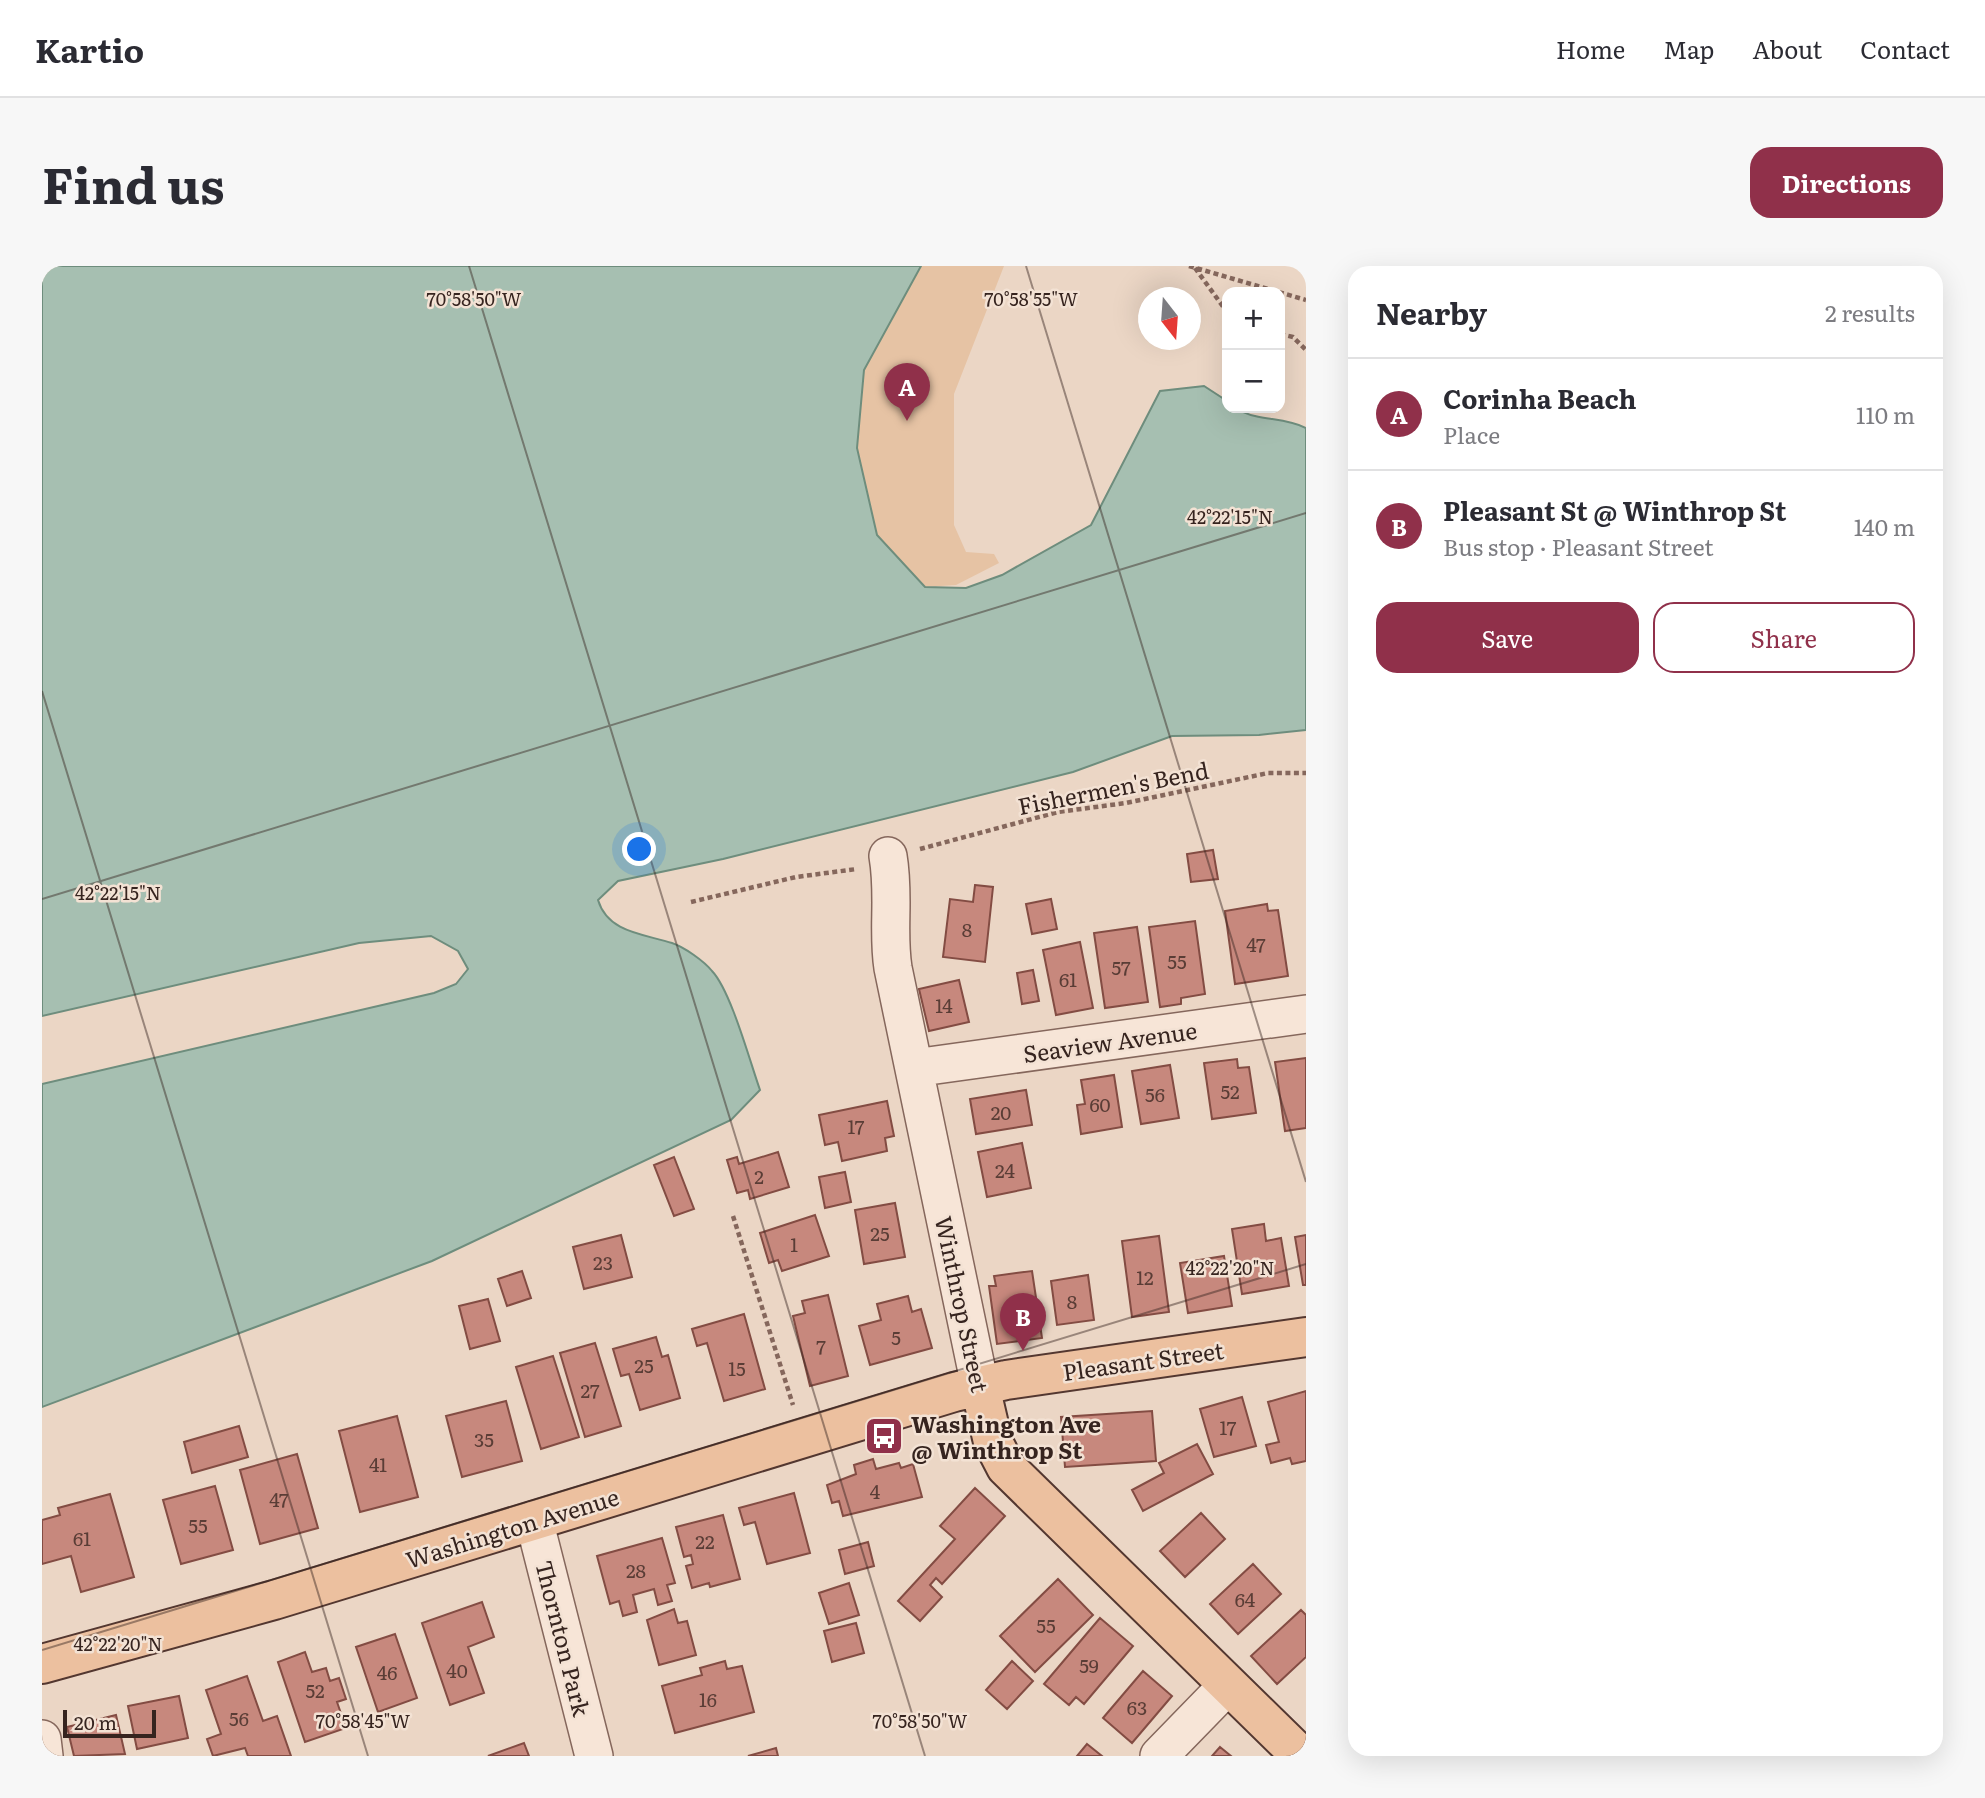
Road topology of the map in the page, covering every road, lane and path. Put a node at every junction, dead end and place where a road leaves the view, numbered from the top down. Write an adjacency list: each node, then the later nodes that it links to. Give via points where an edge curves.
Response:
1 (1192, 267): 3 (path); 5 (path)
2 (1306, 291): 3 (path)
3 (1299, 298): 4 (path)
4 (1306, 300)
5 (1222, 306)
6 (1285, 335): 7 (path)
7 (1306, 350)
8 (1306, 773): 9 (path, Fishermen's Bend, via 1268,773 1126,803 1058,812)
9 (889, 859): 10 (path, Fishermen's Bend); 12 (street, Winthrop Street, via 894,905 891,953)
10 (691, 902)
11 (1306, 1014): 12 (street, Seaview Avenue)
12 (914, 1068): 15 (street, Winthrop Street)
13 (733, 1216): 16 (path)
14 (1306, 1337): 15 (main road, Pleasant Street)
15 (980, 1386): 16 (main road, Washington Avenue); 19 (main road, Winthrop Street, via 993,1442 1006,1467)
16 (803, 1436): 17 (main road, Washington Avenue)
17 (534, 1520): 18 (main road, Washington Avenue, via 230,1613); 22 (street, Thornton Park)
18 (42, 1664)
19 (1228, 1685): 23 (street); 24 (main road, Winthrop Street)
20 (42, 1739): 21 (street)
21 (44, 1756)
22 (594, 1756)
23 (1159, 1756)
24 (1301, 1756)

